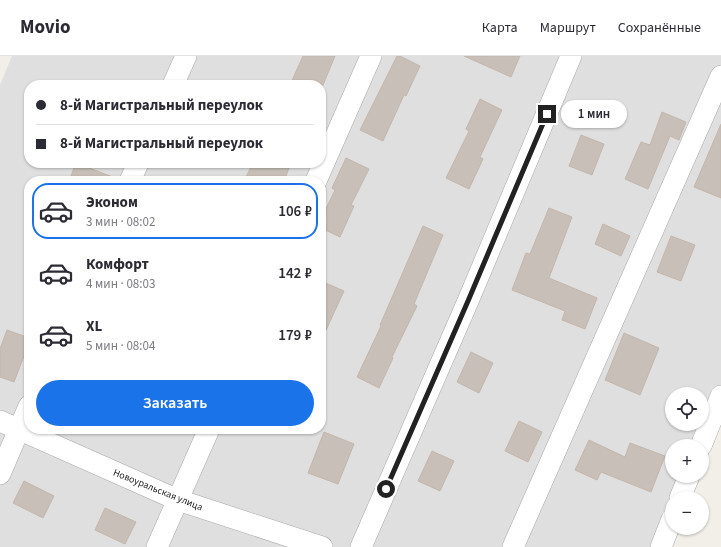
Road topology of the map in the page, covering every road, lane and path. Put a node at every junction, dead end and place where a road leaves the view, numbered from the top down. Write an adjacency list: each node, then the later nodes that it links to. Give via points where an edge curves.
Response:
1 (186, 56): 5 (street)
2 (371, 56): 6 (street)
3 (571, 56): 20 (street)
4 (721, 76): 21 (street)
5 (175, 80)
6 (326, 158)
7 (721, 396): 14 (street)
8 (24, 417): 10 (street)
9 (0, 421): 10 (street, Новоуральская улица)
10 (18, 430): 11 (street, Новоуральская улица); 15 (street)
11 (24, 433)
12 (27, 434): 16 (street, Новоуральская улица)
13 (207, 434): 16 (street)
14 (704, 439)
15 (0, 474)
16 (178, 500): 18 (street); 19 (street, Новоуральская улица)
17 (666, 535): 22 (street)
18 (157, 547)
19 (322, 547)
20 (361, 547)
21 (513, 547)
22 (661, 547)

